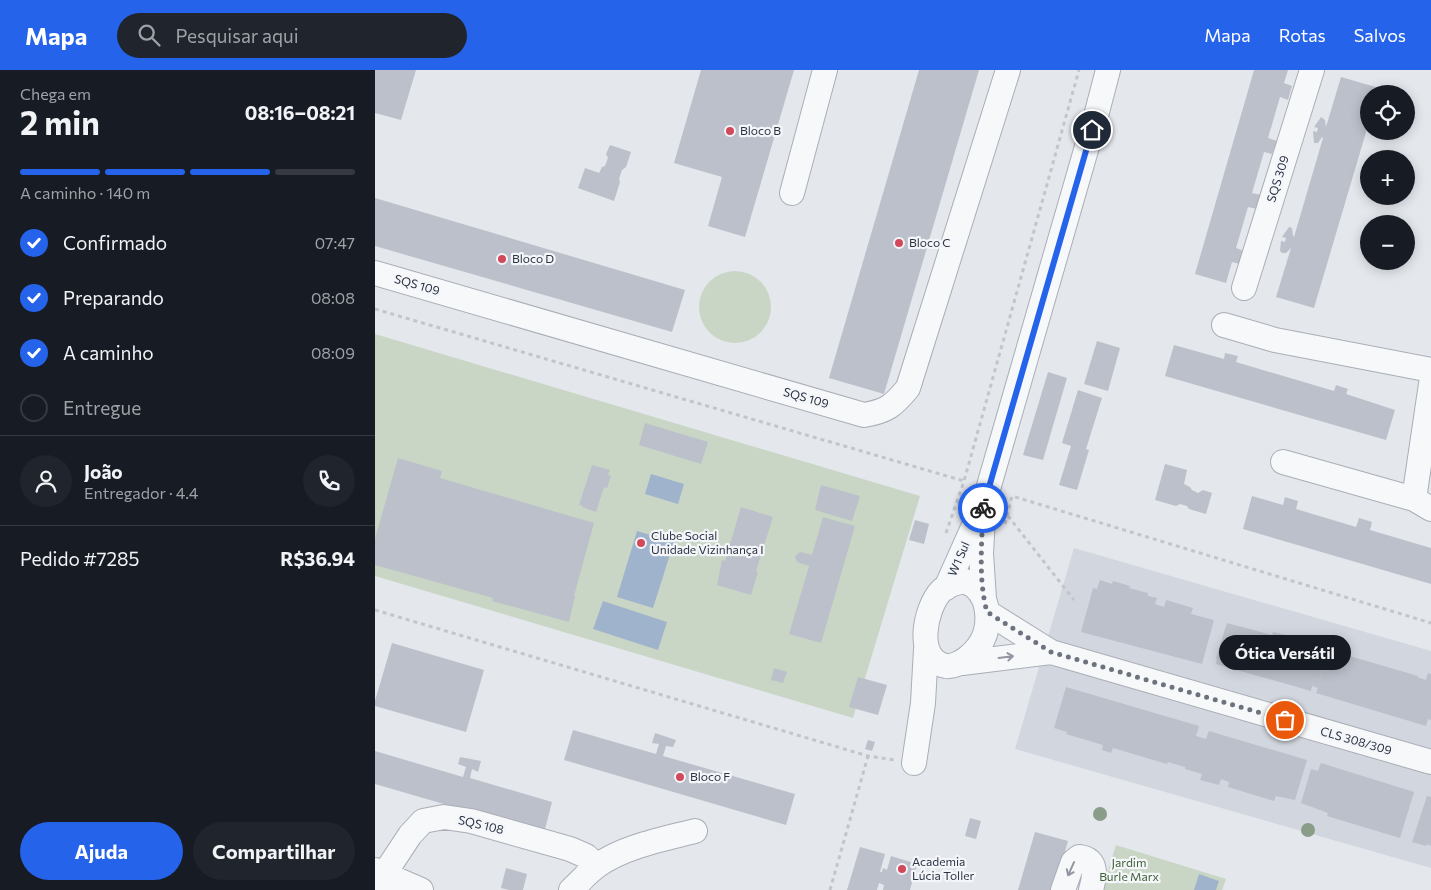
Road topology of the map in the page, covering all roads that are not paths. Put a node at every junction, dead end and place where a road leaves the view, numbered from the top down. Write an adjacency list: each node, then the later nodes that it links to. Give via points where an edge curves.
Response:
1 (825, 70): 5 (street)
2 (1008, 70): 6 (street, SQS 109, via 908,388 882,412 864,415)
3 (1108, 70): 12 (street, W1 Sul)
4 (1312, 70): 7 (street, SQS 309)
5 (792, 193)
6 (375, 273)
7 (1244, 288)
8 (1224, 325): 9 (street, via 1275,340)
9 (1431, 370)
10 (1431, 384): 13 (street)
11 (1283, 462): 13 (street)
12 (984, 503): 14 (street, W1 Sul); 15 (street, W1 Sul, via 981,553)
13 (1423, 504)
14 (946, 588): 15 (street, via 965,581 976,588); 16 (street, via 933,602 927,618)
15 (986, 606): 17 (street, CLS 308/309); 18 (street, via 988,623 979,647)
16 (926, 649): 18 (street, via 937,662); 19 (street)
17 (1051, 652): 18 (street, CLS 308/309, one-way to 17); 20 (street, CLS 308/309)
18 (955, 665): 19 (street)
19 (923, 703): 21 (street)
20 (1431, 762)
21 (914, 763)
22 (695, 831): 23 (street, via 657,840)
23 (597, 866): 24 (street, SQS 108, via 569,848 471,820 444,817 423,820); 26 (street)
24 (380, 878): 25 (street, SQS 108)
25 (421, 890)
26 (573, 890)
27 (1063, 890): 28 (street, one-way to 27, via 1094,870 1091,862 1079,857 1073,862)
28 (1091, 890)

